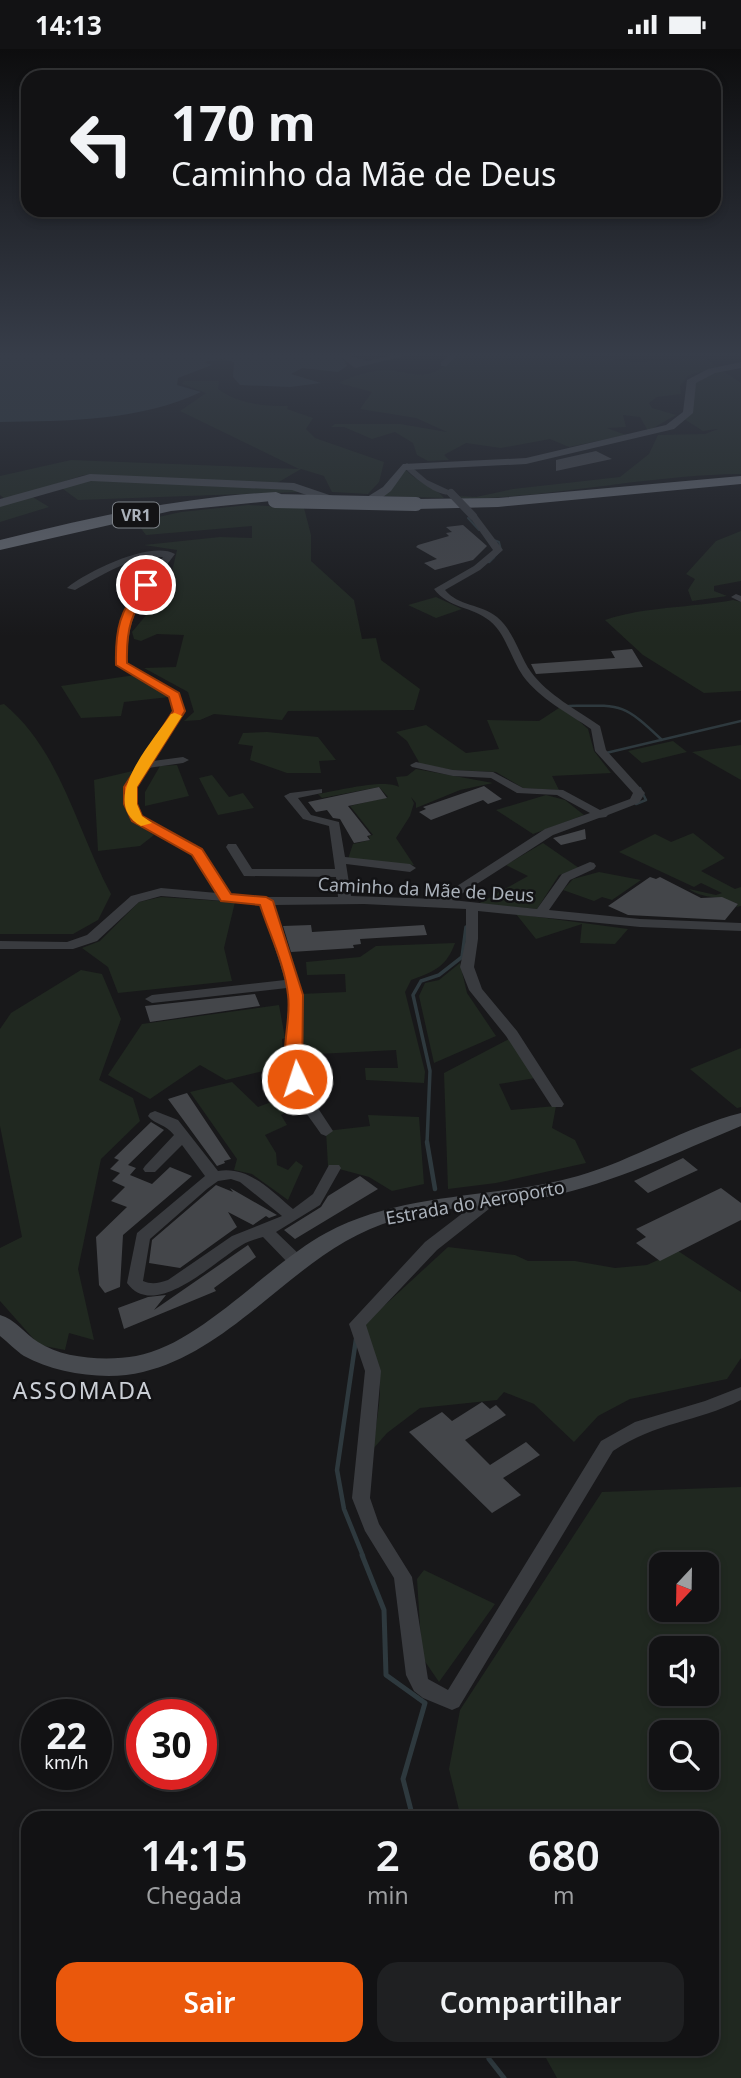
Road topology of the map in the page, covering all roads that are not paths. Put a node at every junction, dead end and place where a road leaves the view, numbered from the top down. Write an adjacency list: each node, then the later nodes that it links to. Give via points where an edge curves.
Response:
1 (585, 448): 2 (street, via 526,461)
2 (407, 466): 4 (street, via 371,500 347,505 294,487 90,477); 11 (street, bridge, via 424,482 452,493 498,550 439,589 443,597 499,623 515,657 535,683 596,728 601,751 639,793 635,801)
3 (741, 478): 5 (highway, VR1, bridge, via 518,503 276,499 158,510)
4 (0, 503)
5 (0, 547)
6 (72, 588): 8 (street, via 123,562 154,552 170,554 134,600 120,633 122,665 174,695 179,711)
7 (183, 760): 8 (street)
8 (145, 765): 16 (street, via 130,787 136,818 197,852)
9 (416, 765): 11 (street, via 493,775 521,792 559,792)
10 (318, 791): 14 (street, via 290,796 307,817 335,824)
11 (602, 815): 19 (street, via 549,832)
12 (232, 847): 14 (street, via 248,873)
13 (590, 866): 21 (street, via 566,877)
14 (341, 867): 15 (street); 17 (street)
15 (410, 868)
16 (226, 898): 18 (street, Caminho da Mãe de Deus); 23 (street, Caminho da Mãe de Deus, via 161,893 135,899 92,938 68,946)
17 (345, 900): 18 (street, Caminho da Mãe de Deus); 19 (street, Caminho da Mãe de Deus)
18 (266, 901): 24 (street)
19 (439, 903): 20 (street, Caminho da Mãe de Deus)
20 (472, 907): 21 (street, Caminho da Mãe de Deus); 26 (street, via 467,967 476,990 512,1034)
21 (541, 912): 22 (street, Caminho da Mãe de Deus, via 640,923)
22 (741, 927)
23 (0, 945)
24 (292, 983): 25 (street); 29 (street, via 297,1079)
25 (152, 999)
26 (557, 1104)
27 (155, 1116): 30 (street, via 173,1123)
28 (741, 1119): 34 (street, Estrada do Aeroporto, via 585,1181)
29 (326, 1131)
30 (183, 1135): 32 (street); 33 (street)
31 (334, 1168): 35 (street, via 317,1198)
32 (150, 1169)
33 (214, 1177): 35 (street, via 231,1174 245,1178); 36 (street, via 143,1237 135,1283 147,1289 181,1280 234,1242)
34 (494, 1197): 37 (street, Estrada do Aeroporto, via 391,1213 334,1238); 39 (street, via 431,1246 357,1324 373,1371 361,1497 371,1526 403,1577 421,1685 452,1701 607,1446 650,1421)
35 (291, 1215): 36 (street)
36 (266, 1231): 37 (street)
37 (297, 1262): 38 (street, Estrada do Aeroporto, via 193,1342 141,1364 71,1363 32,1350)
38 (0, 1323)
39 (741, 1393)

